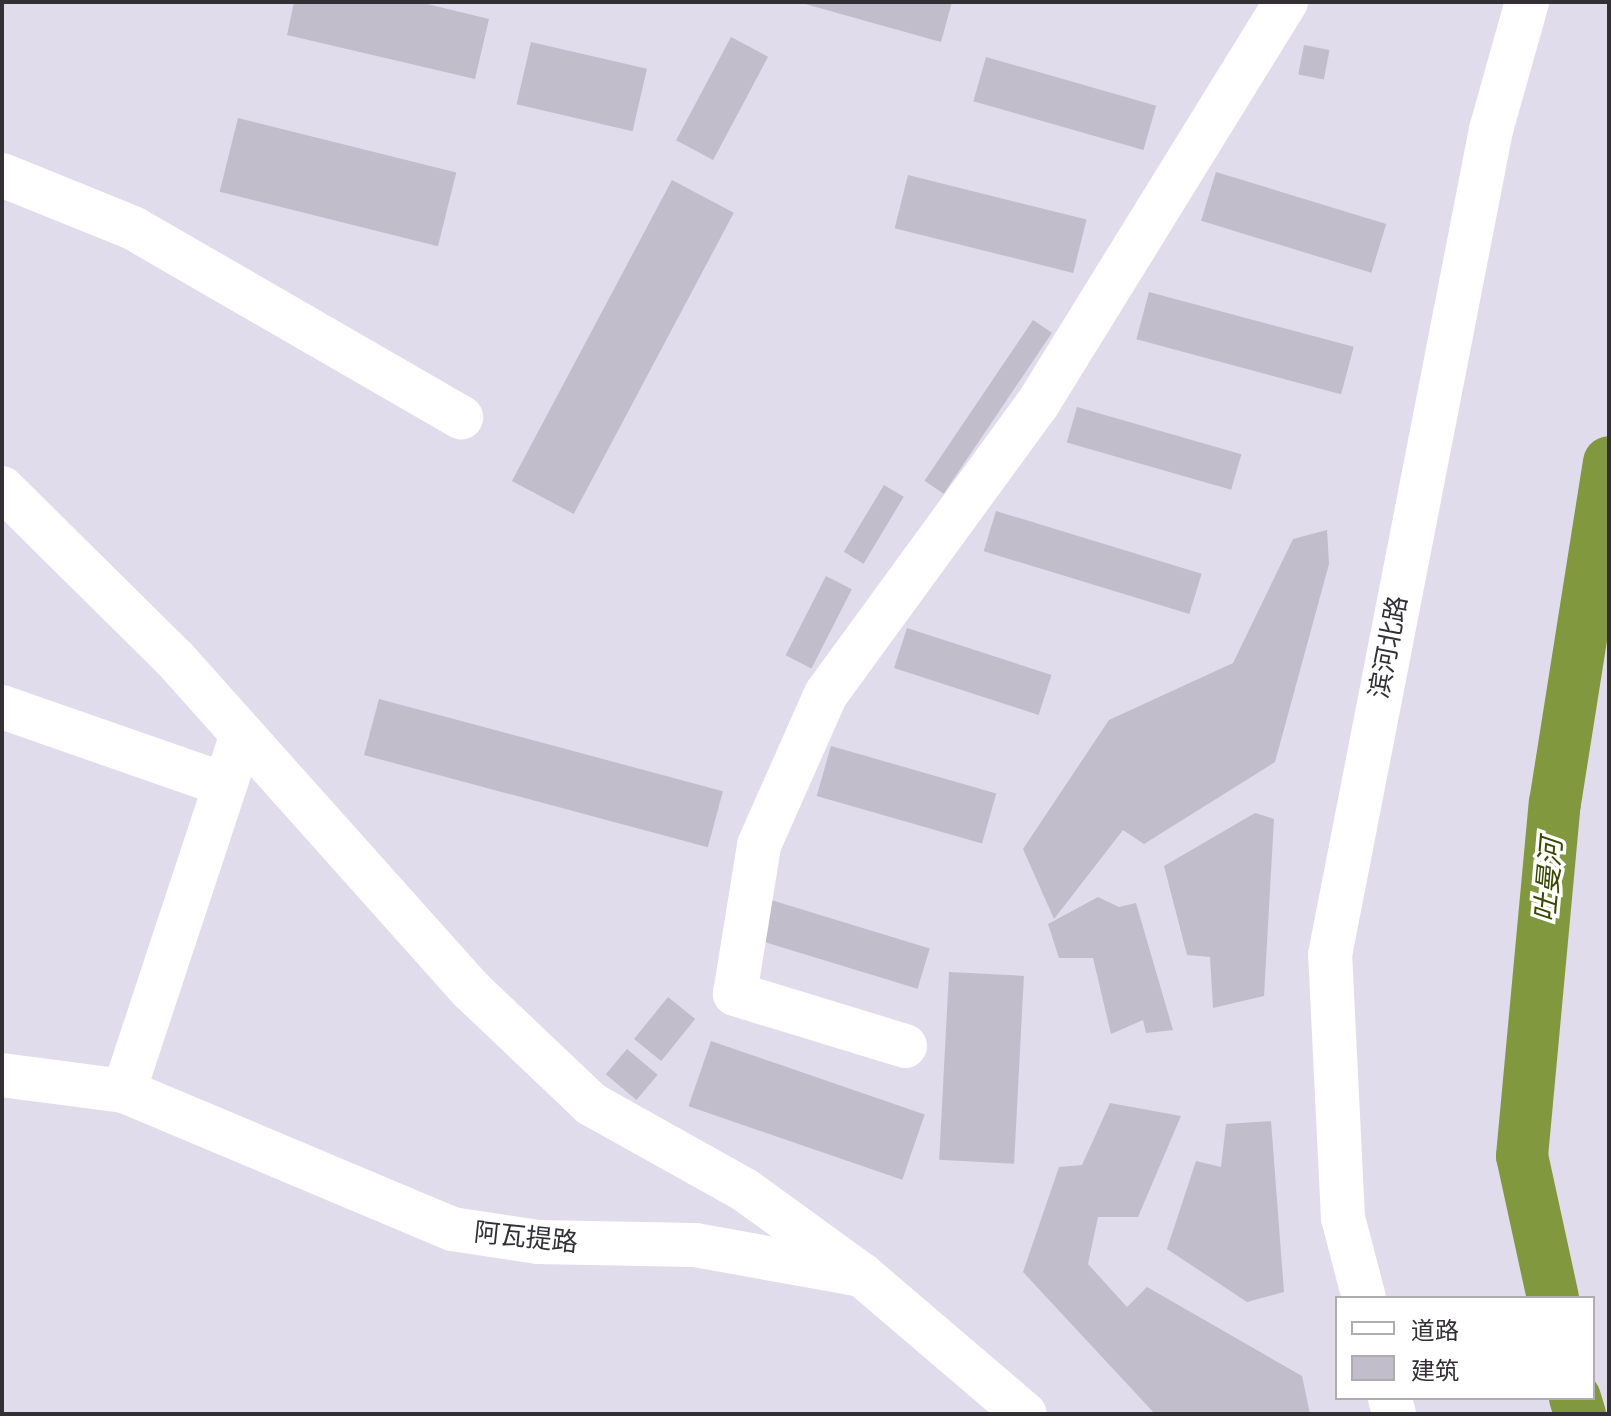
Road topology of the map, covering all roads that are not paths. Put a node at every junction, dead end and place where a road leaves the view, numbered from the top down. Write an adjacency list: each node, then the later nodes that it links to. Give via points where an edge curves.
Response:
1 (1286, 2): 9 (street, via 1037,405 826,694 759,845 735,994)
2 (1527, 2): 13 (street, 滨河北路, via 1491,130 1330,955 1343,1218)
3 (2, 175): 4 (street, via 133,228)
4 (461, 417)
5 (2, 488): 7 (street, via 175,659)
6 (2, 707): 8 (street)
7 (242, 734): 8 (street); 12 (street, via 470,989 591,1104 745,1190)
8 (223, 784): 11 (street)
9 (905, 1046)
10 (2, 1075): 11 (street, 阿瓦提路)
11 (124, 1091): 12 (street, 阿瓦提路, via 452,1229 538,1242 695,1245)
12 (862, 1275): 14 (street)
13 (1363, 1296)
14 (1025, 1414)

